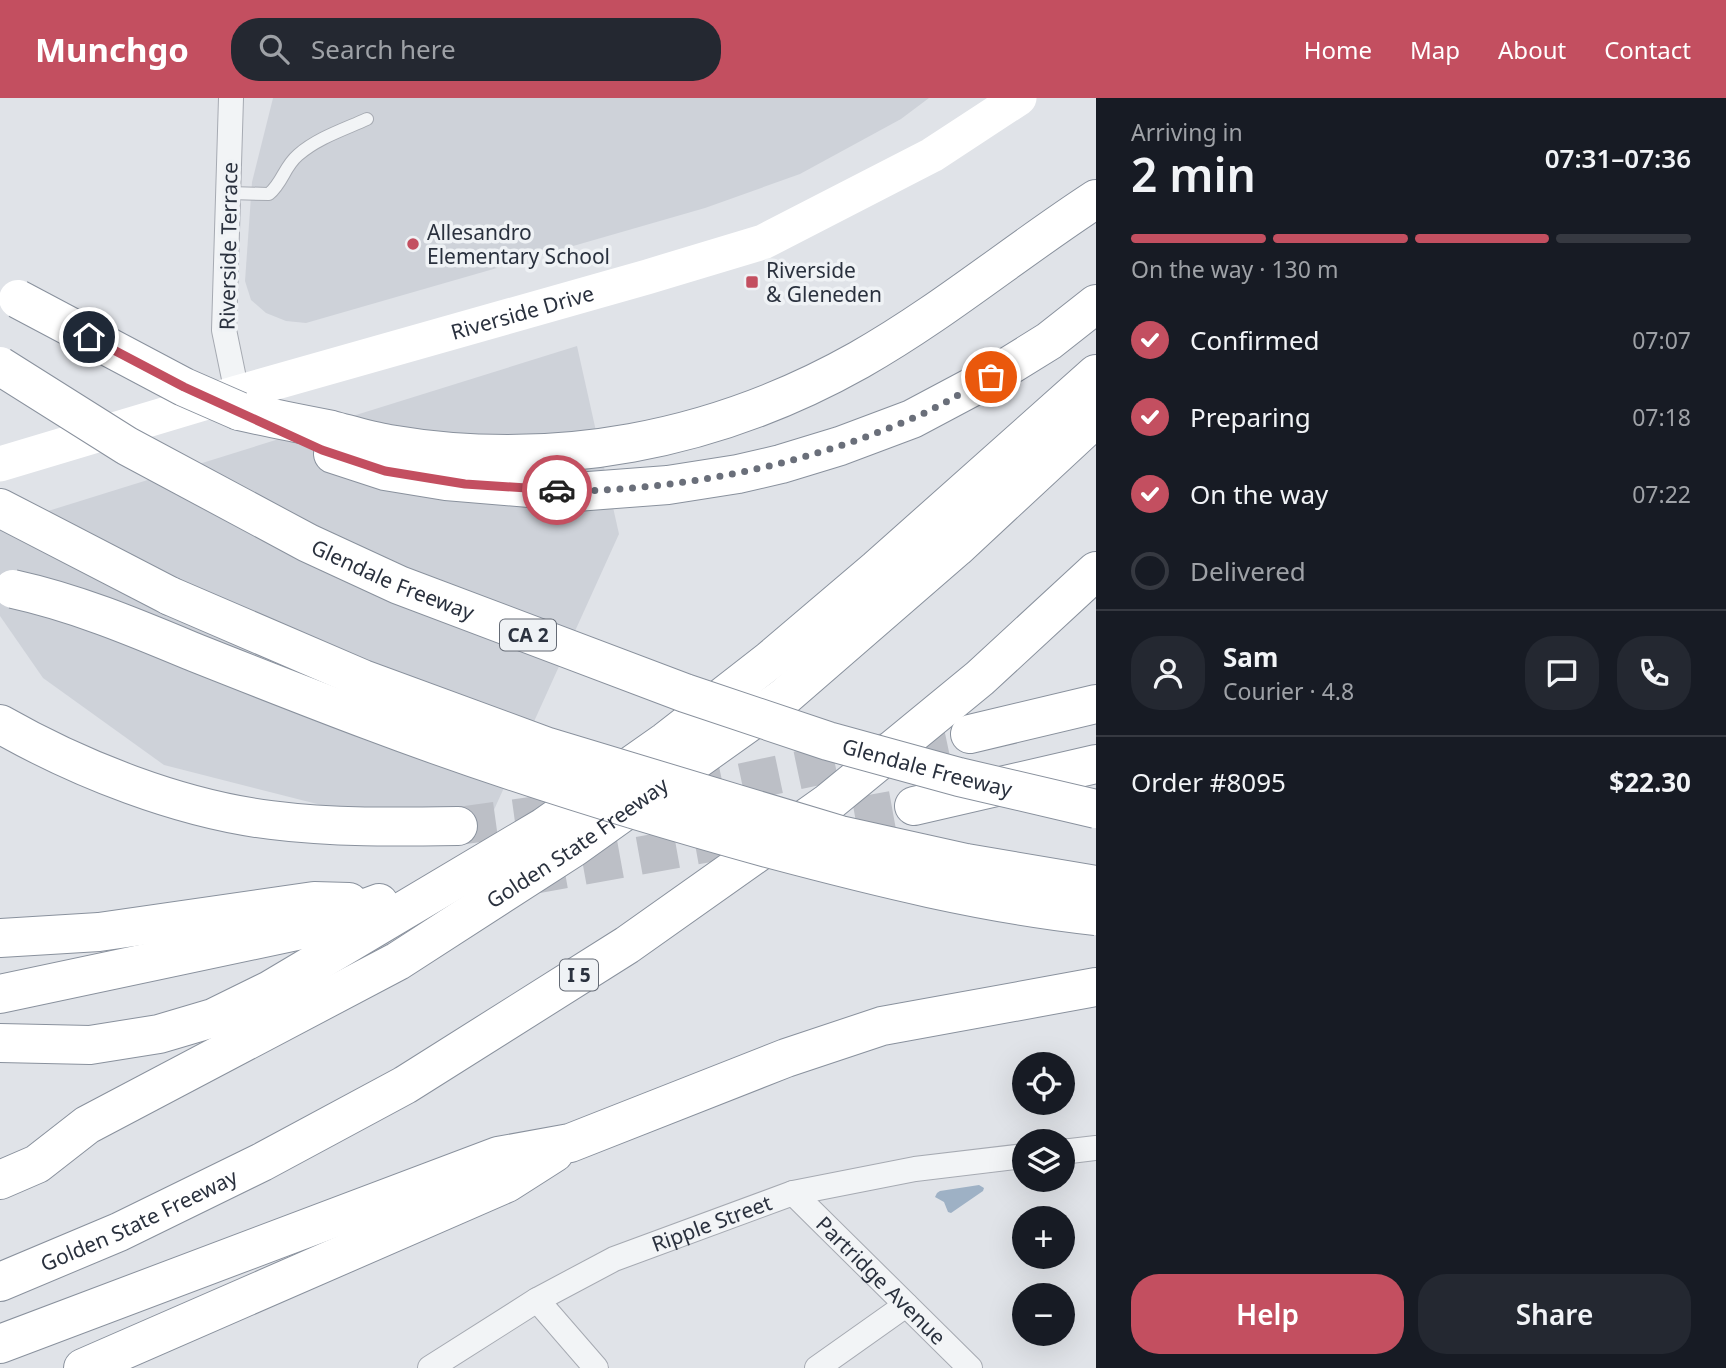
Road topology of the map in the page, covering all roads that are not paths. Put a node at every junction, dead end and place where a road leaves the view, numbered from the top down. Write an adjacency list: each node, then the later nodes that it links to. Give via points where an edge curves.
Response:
1 (231, 98): 4 (street, Riverside Terrace)
2 (1018, 98): 10 (main road, Riverside Drive, via 932,155 763,242)
3 (367, 119): 4 (lane, via 299,153 285,169 281,184 269,194)
4 (229, 193): 10 (street, Riverside Terrace, via 224,330)
5 (1096, 199): 10 (highway, via 860,359 796,393 663,438 517,455 449,451 389,444)
6 (9, 294): 10 (highway, bridge, via 184,387)
7 (1096, 304): 10 (highway, via 1049,341 912,419 781,464 668,485 576,492 484,486 385,471 322,450)
8 (0, 366): 21 (highway, Glendale Freeway / CA 2, bridge, via 127,446 309,543 399,585 685,693 828,741)
9 (1096, 374): 28 (highway, via 770,660 544,827 270,990 213,1018 159,1034 90,1045)
10 (238, 402): 12 (main road, Riverside Drive)
11 (1096, 418): 29 (highway, Golden State Freeway, via 956,548 783,698 573,848 398,961)
12 (0, 464)
13 (0, 508): 23 (highway, bridge, via 162,593 363,678 548,747 840,835)
14 (1096, 571): 37 (highway, Golden State Freeway / I 5, via 980,678 829,802 627,945 381,1097 262,1161 119,1232)
15 (0, 589): 24 (highway, bridge, via 86,608 474,760 682,825 869,875 960,895)
16 (1096, 704): 18 (highway)
17 (0, 724): 22 (highway, via 36,745 118,780 205,807 270,820 362,827)
18 (970, 734)
19 (1096, 764): 20 (highway)
20 (914, 806)
21 (1096, 810)
22 (458, 826)
23 (1096, 886)
24 (1096, 916)
25 (0, 938): 27 (highway, via 99,932 314,901 379,903 311,928)
26 (1096, 987): 30 (highway, via 882,1026 786,1058)
27 (0, 994)
28 (0, 1043)
29 (88, 1125): 34 (highway); 35 (highway, Golden State Freeway, via 37,1164)
30 (570, 1143): 40 (highway, via 498,1156); 41 (highway, via 508,1183)
31 (1096, 1148): 32 (street)
32 (1075, 1150)
33 (1012, 1157): 36 (street, Ripple Street, via 915,1169)
34 (0, 1158)
35 (0, 1180)
36 (793, 1193): 38 (street, Ripple Street, via 614,1259); 39 (street, Partridge Avenue)
37 (0, 1282)
38 (537, 1300): 42 (street, Ripple Street); 43 (street)
39 (906, 1305): 44 (street); 45 (street, Partridge Avenue)
40 (0, 1344)
41 (83, 1368)
42 (430, 1368)
43 (596, 1368)
44 (817, 1368)
45 (970, 1368)

